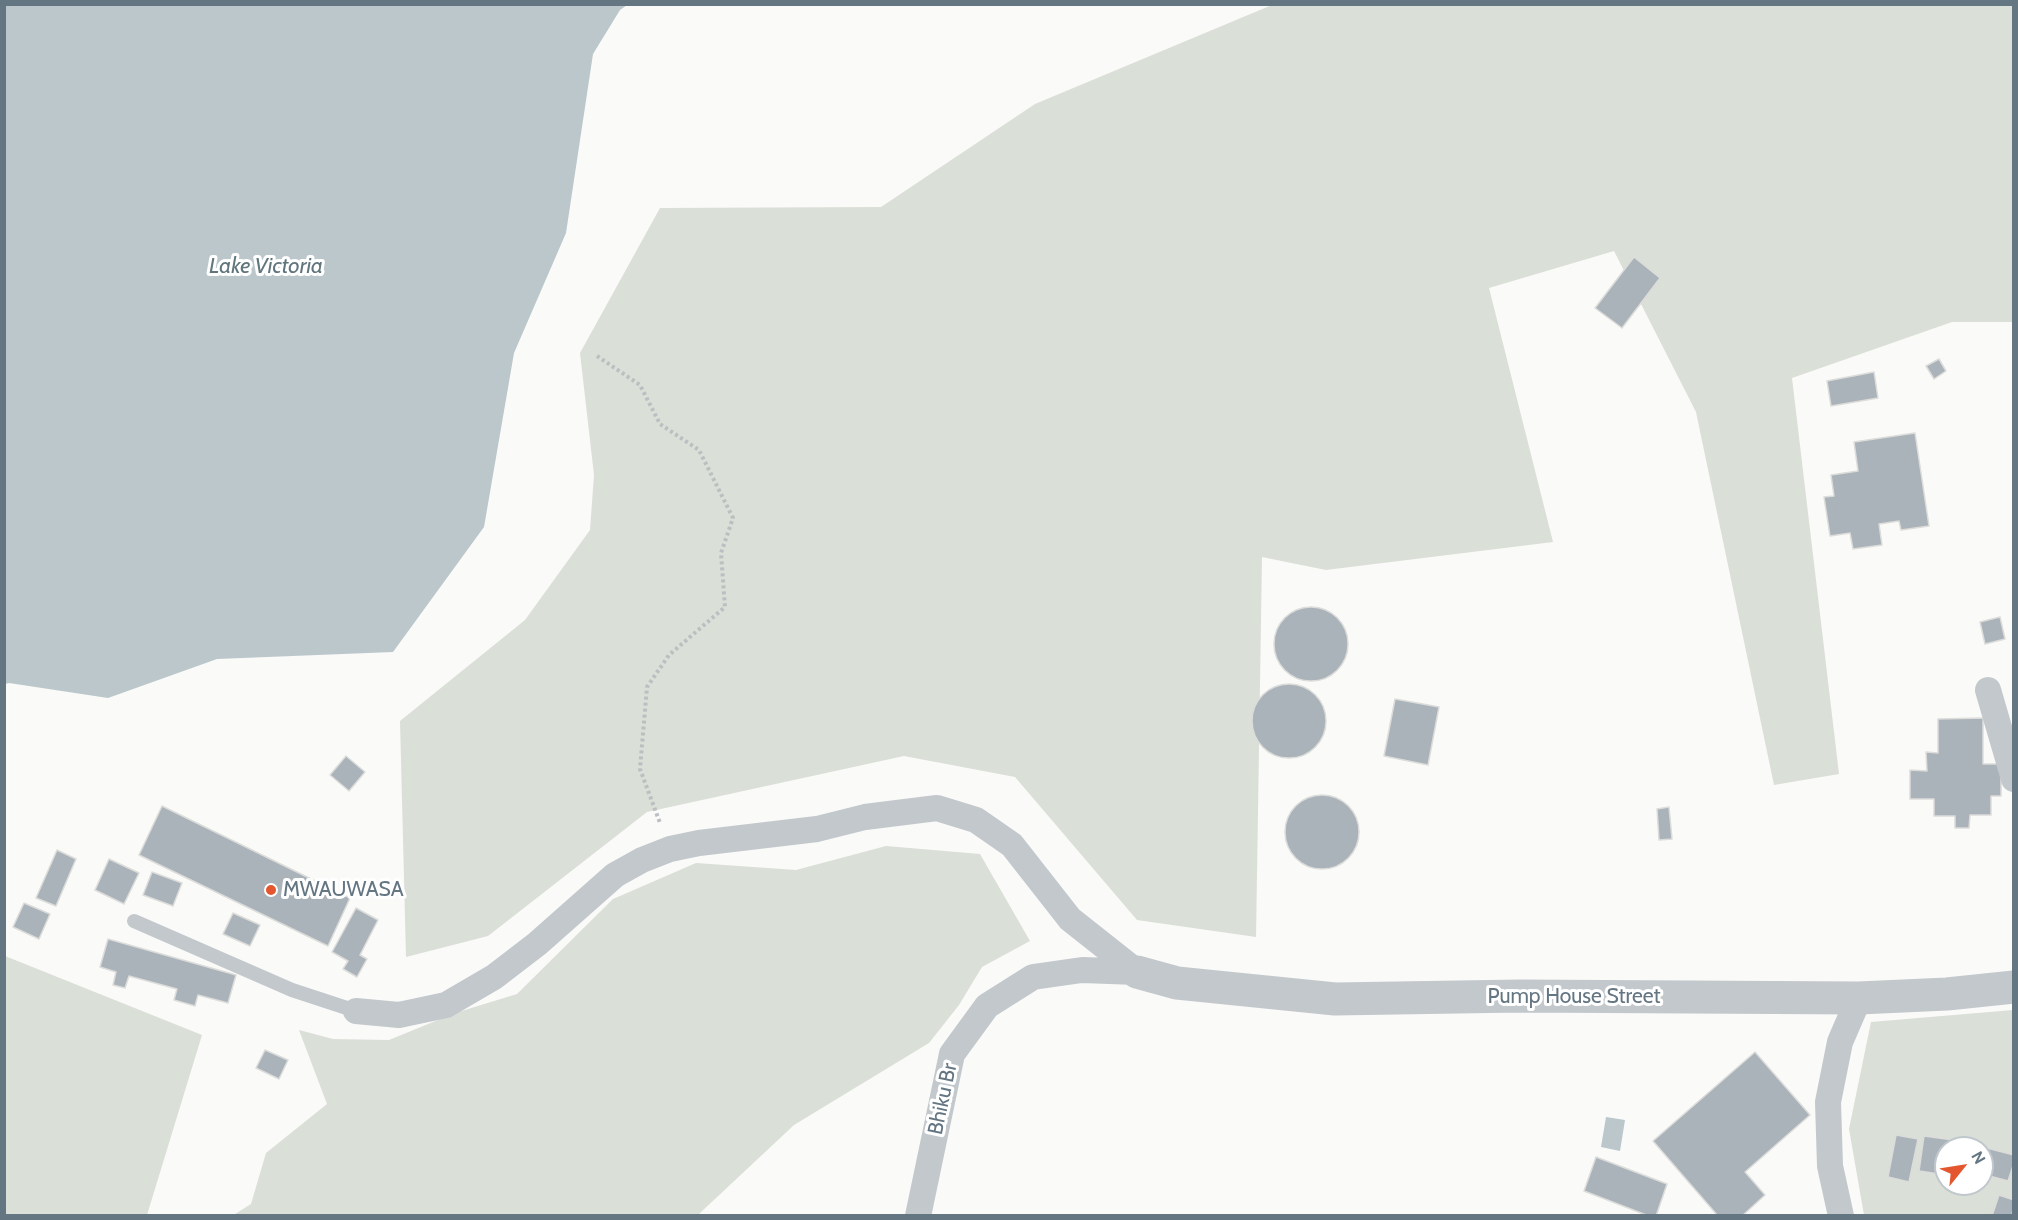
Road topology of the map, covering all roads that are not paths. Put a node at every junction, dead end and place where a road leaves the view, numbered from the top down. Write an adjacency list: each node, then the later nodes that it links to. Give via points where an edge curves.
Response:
1 (1988, 690): 2 (street)
2 (2013, 779)
3 (134, 921): 7 (lane, via 292,990)
4 (1137, 972): 6 (street, Pump House Street, via 1177,983 1335,999); 7 (street, via 1070,919 1012,845 976,820 938,808 669,849 615,875 494,977 446,1005 399,1015); 8 (street, Bhiku Br, via 1082,970 1033,977 987,1006 952,1054)
5 (2013, 987): 6 (street, Pump House Street)
6 (1858, 998): 9 (street, via 1840,1042 1828,1102 1830,1166)
7 (356, 1011)
8 (918, 1215)
9 (1841, 1215)

